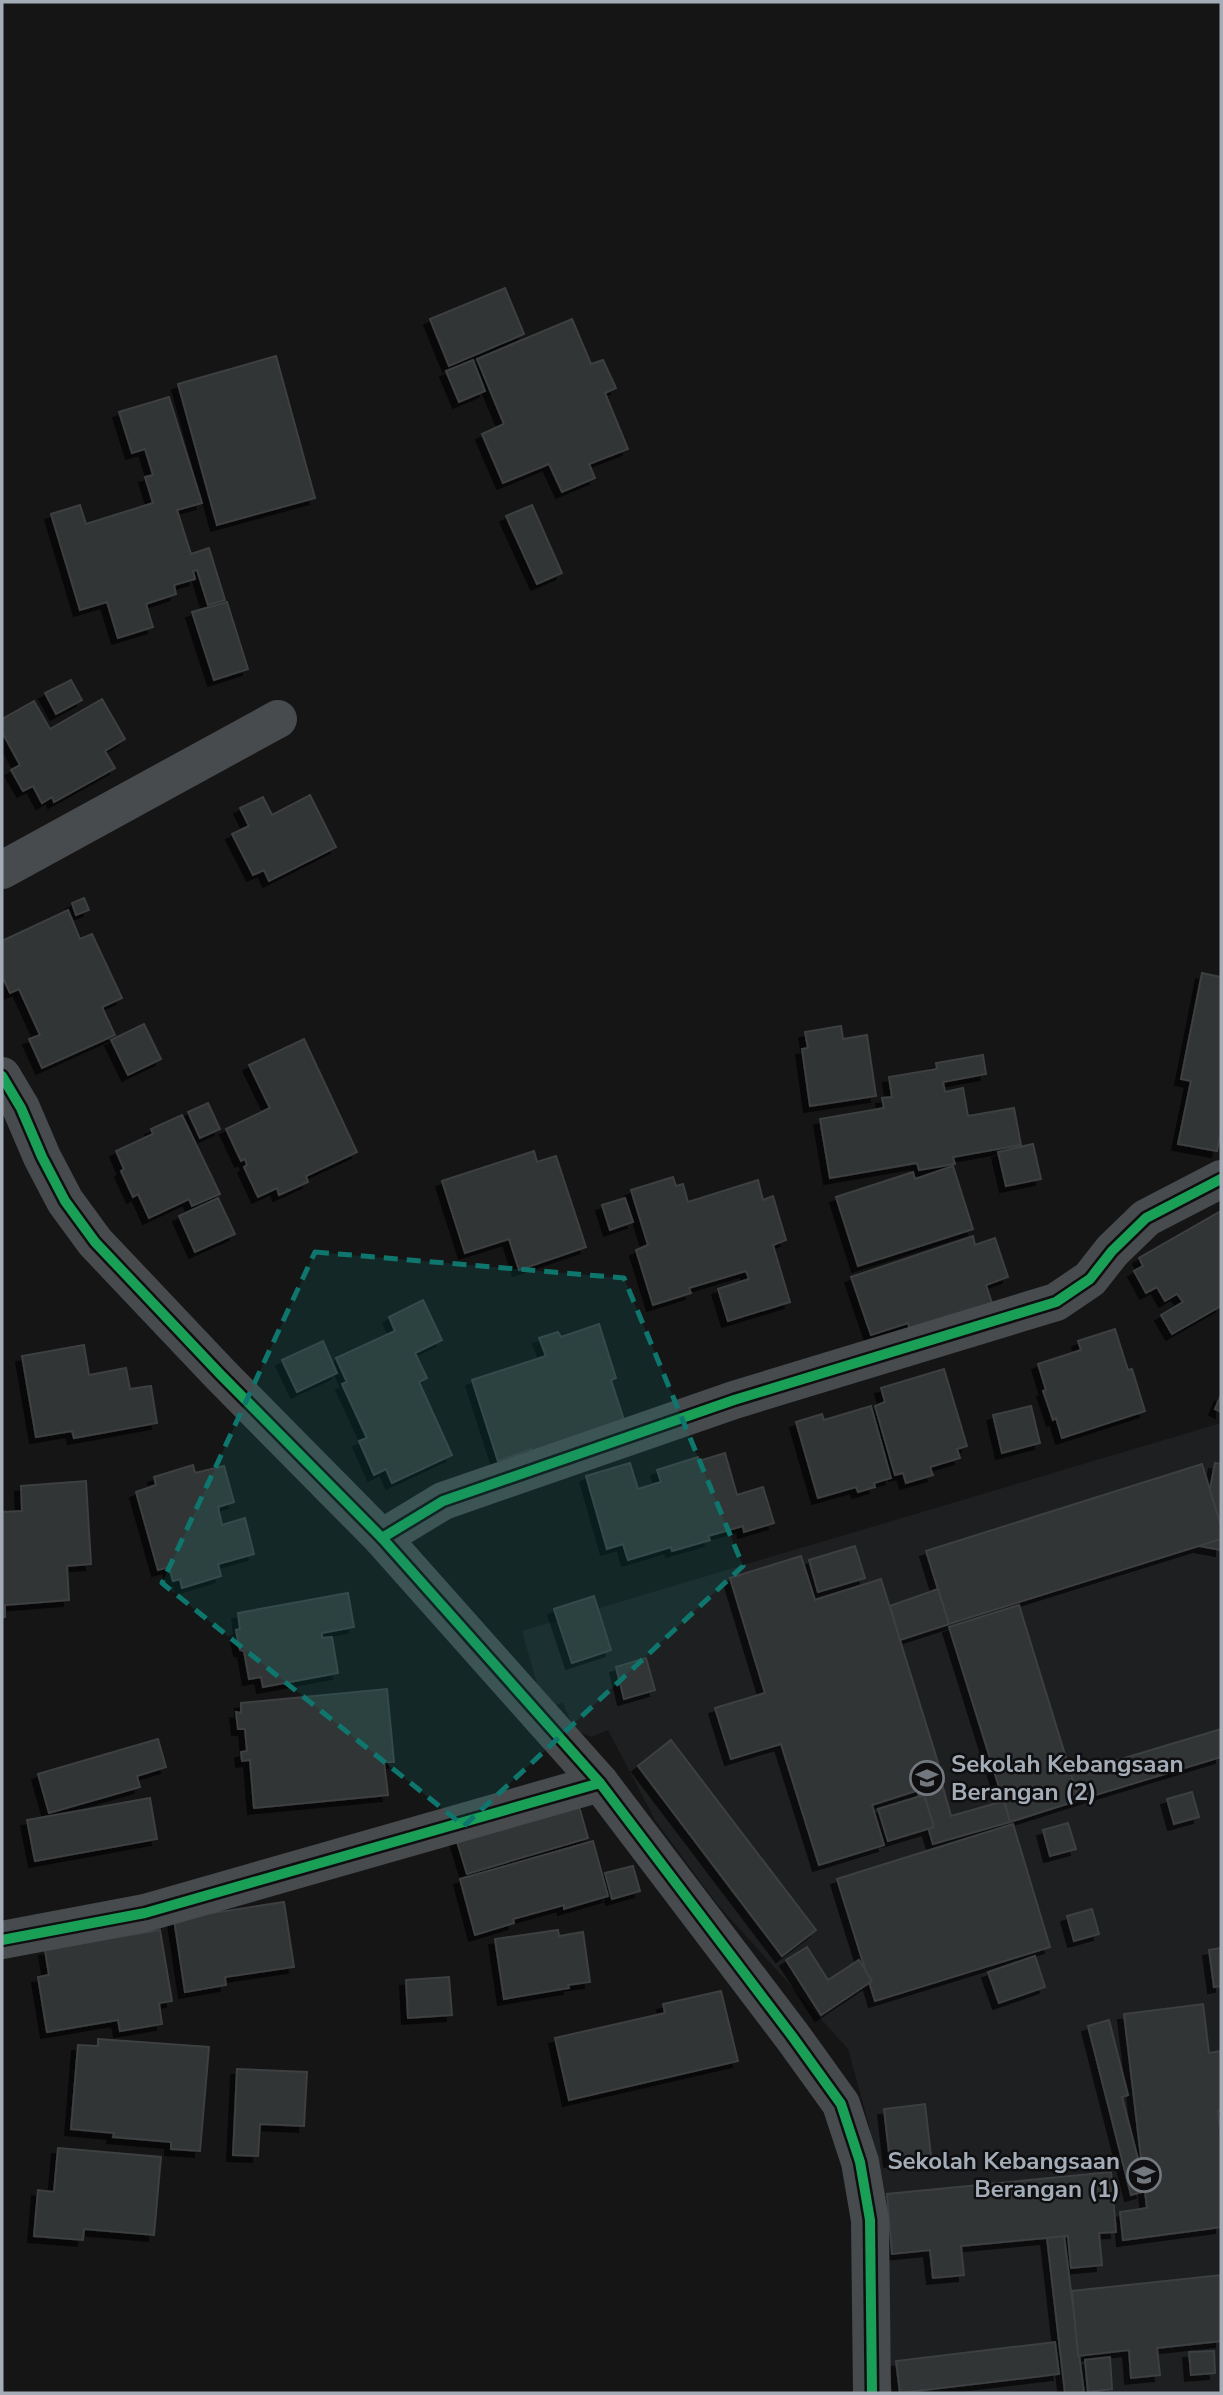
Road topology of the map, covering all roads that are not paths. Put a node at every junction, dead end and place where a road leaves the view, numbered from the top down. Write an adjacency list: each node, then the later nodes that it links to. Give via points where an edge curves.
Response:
1 (278, 719): 2 (street)
2 (2, 870)
3 (2, 1076): 5 (street, via 65,1201 95,1242)
4 (1221, 1179): 5 (street, via 1146,1218 1090,1279 1056,1302 734,1400 456,1497)
5 (382, 1538): 6 (street)
6 (600, 1783): 7 (street, via 145,1913); 8 (street, via 841,2104 860,2162 870,2220)
7 (2, 1940)
8 (872, 2393)

